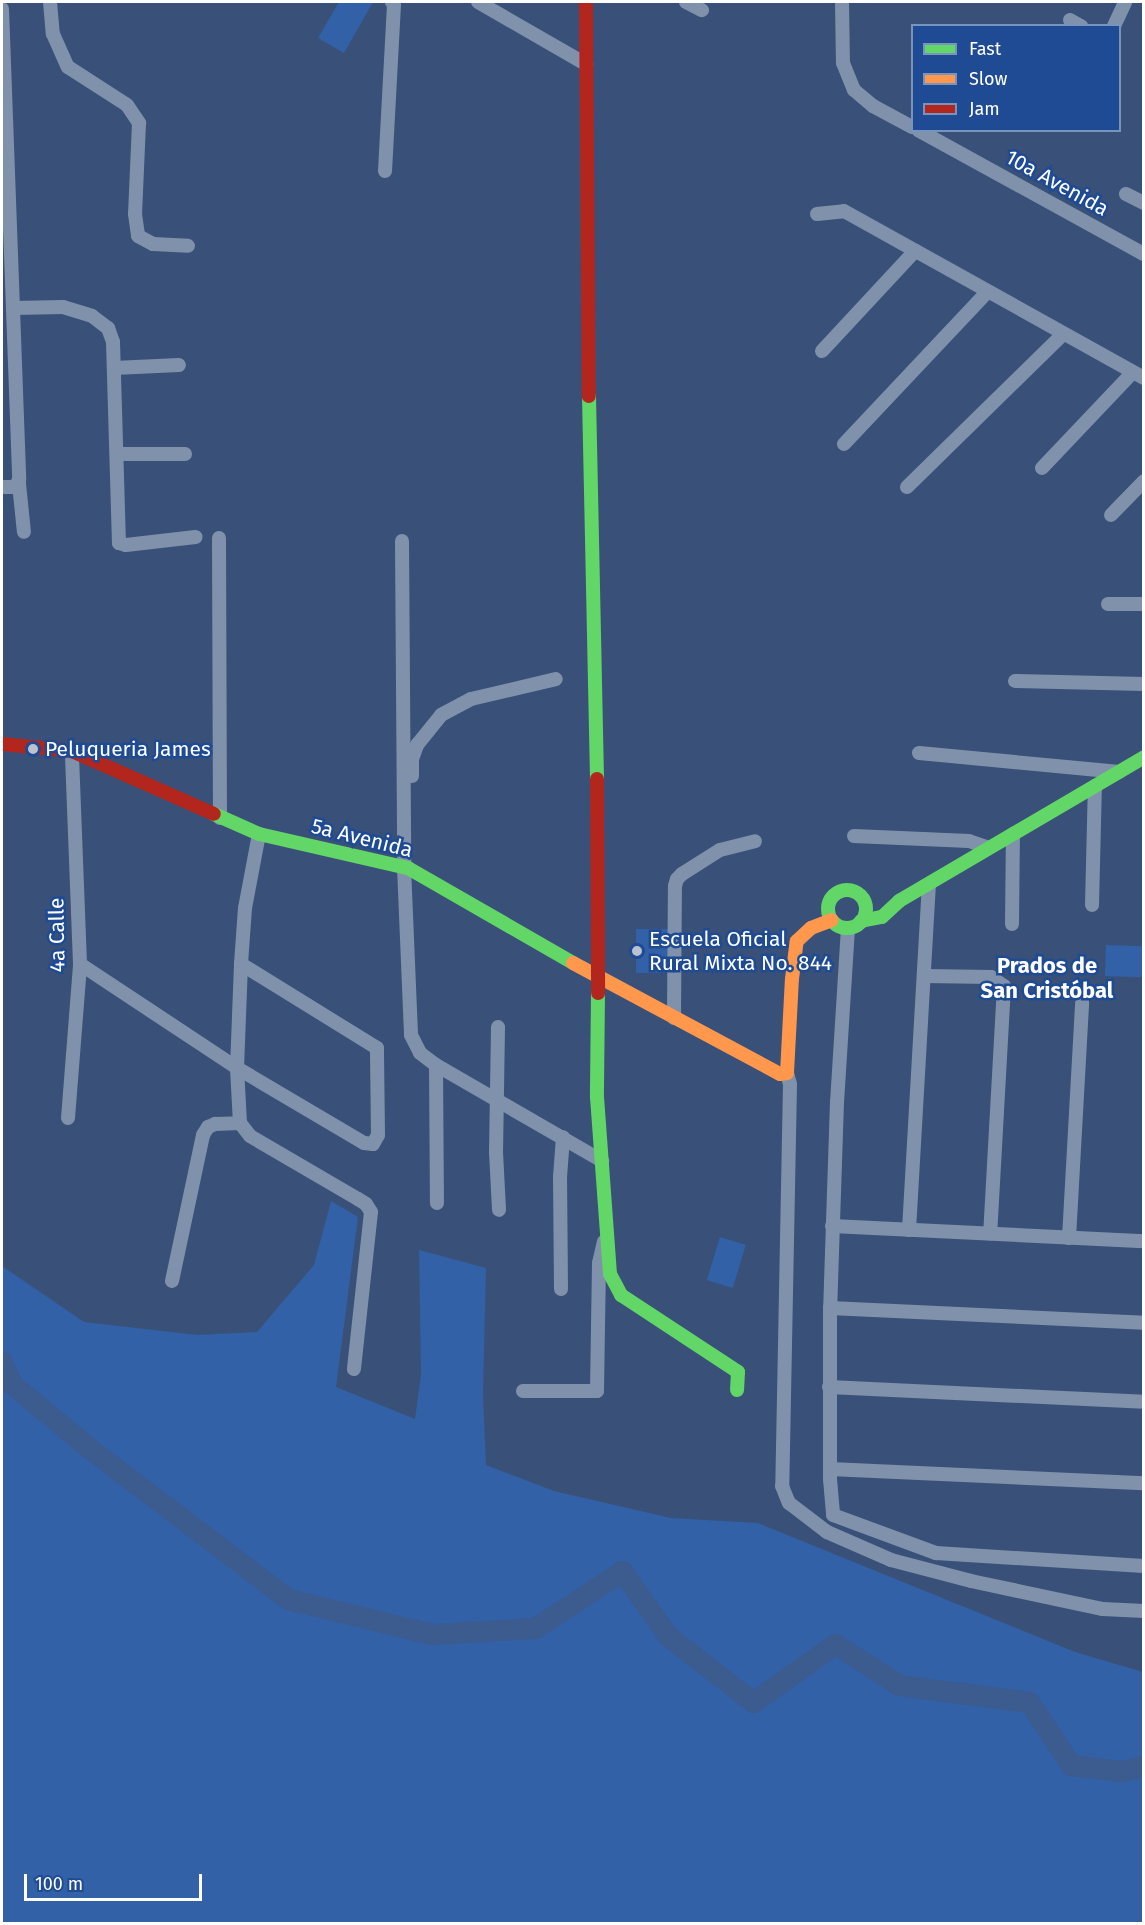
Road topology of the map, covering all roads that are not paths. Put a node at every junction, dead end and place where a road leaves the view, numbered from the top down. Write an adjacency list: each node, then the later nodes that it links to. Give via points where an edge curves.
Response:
1 (50, 2): 20 (street, via 53,34 68,67 127,105 139,123 135,214 138,236 153,244)
2 (393, 2): 15 (street)
3 (478, 2): 11 (street)
4 (586, 2): 11 (street)
5 (686, 2): 9 (street)
6 (842, 2): 13 (street, via 843,63 854,90 873,106)
7 (1125, 2): 10 (street)
8 (2, 9): 12 (street)
9 (702, 10)
10 (1115, 24)
11 (586, 64): 73 (street)
12 (3, 92): 16 (street)
13 (911, 126)
14 (922, 132): 22 (street, 10a Avenida)
15 (385, 171)
16 (5, 180): 23 (street)
17 (1126, 194): 18 (street)
18 (1143, 203)
19 (817, 214): 21 (street, via 844,211)
20 (188, 246)
21 (915, 251): 24 (street); 28 (street)
22 (1143, 254)
23 (7, 266): 25 (street)
24 (987, 292): 26 (street); 32 (street)
25 (14, 308): 27 (street); 30 (street, via 63,307 92,316 108,328)
26 (1064, 334): 31 (street); 38 (street)
27 (8, 348): 37 (street)
28 (822, 351)
29 (179, 365): 30 (street)
30 (114, 368): 33 (street)
31 (1138, 375): 35 (street)
32 (844, 444)
33 (118, 454): 34 (street); 41 (street, via 119,543)
34 (185, 454)
35 (1042, 468)
36 (1143, 481): 39 (street)
37 (12, 486): 40 (street)
38 (907, 487)
39 (1111, 515)
40 (24, 531)
41 (196, 537)
42 (219, 538): 55 (street)
43 (402, 541): 61 (street)
44 (1140, 601): 45 (street)
45 (1108, 604)
46 (556, 679): 61 (street, via 471,699 441,715 429,729 412,759)
47 (1015, 681): 48 (street)
48 (1143, 684)
49 (2, 744): 50 (street, 5a Avenida)
50 (72, 751): 55 (street, 5a Avenida); 70 (street, 4a Calle)
51 (919, 753): 53 (street)
52 (1143, 757): 53 (street)
53 (1119, 771): 54 (street)
54 (1095, 786): 57 (street); 65 (street)
55 (220, 818): 56 (street, 5a Avenida)
56 (259, 834): 61 (street, 5a Avenida); 71 (street, via 245,908)
57 (1013, 834): 60 (street); 68 (street)
58 (854, 836): 60 (street, via 969,841)
59 (755, 841): 75 (street, via 720,850 677,879)
60 (989, 848): 62 (street)
61 (406, 868): 73 (street, 5a Avenida); 77 (street, via 411,1035 420,1053)
62 (929, 885): 64 (street); 72 (street)
63 (864, 901): 64 (street); 66 (street, via 856,892 844,890 833,896); 67 (street, via 866,912)
64 (899, 902): 67 (street, via 882,917)
65 (1092, 905)
66 (830, 917): 69 (street); 79 (street, via 807,921 796,928 787,992)
67 (861, 921): 69 (street)
68 (1012, 924)
69 (848, 928): 88 (street)
70 (80, 964): 78 (street); 81 (street, 4a Calle)
71 (241, 964): 78 (street); 78 (street, via 377,1048 378,1135 373,1144 364,1143)
72 (924, 976): 89 (street); 90 (street, via 991,977 1004,986)
73 (598, 977): 75 (street, 5a Avenida); 84 (street, via 597,1098)
74 (1082, 1002): 91 (street)
75 (674, 1018): 79 (street, 5a Avenida, via 780,1074)
76 (498, 1027): 80 (street)
77 (436, 1065): 80 (street); 85 (street)
78 (237, 1068): 82 (street)
79 (787, 1073): 105 (street, via 790,1084 782,1486 789,1503 827,1532 891,1560 1103,1609)
80 (497, 1098): 83 (street); 86 (street)
81 (68, 1118)
82 (240, 1123): 93 (street, via 215,1124 203,1135); 97 (street, via 250,1136 366,1204 370,1212)
83 (563, 1137): 84 (street); 94 (street)
84 (602, 1161): 87 (street)
85 (436, 1203)
86 (499, 1210)
87 (607, 1225): 99 (street, via 610,1274 621,1295 738,1372); 100 (street, via 599,1263 597,1390)
88 (832, 1226): 89 (street); 95 (street)
89 (909, 1230): 90 (street)
90 (990, 1234): 91 (street)
91 (1069, 1238): 92 (street)
92 (1143, 1241)
93 (172, 1281)
94 (561, 1290)
95 (830, 1308): 96 (street); 98 (street)
96 (1143, 1323)
97 (354, 1369)
98 (829, 1387): 101 (street); 102 (street)
99 (737, 1390)
100 (523, 1391)
101 (1143, 1402)
102 (830, 1470): 103 (street); 104 (street, via 833,1515 914,1547 936,1553)
103 (1143, 1483)
104 (1143, 1566)
105 (1143, 1611)

